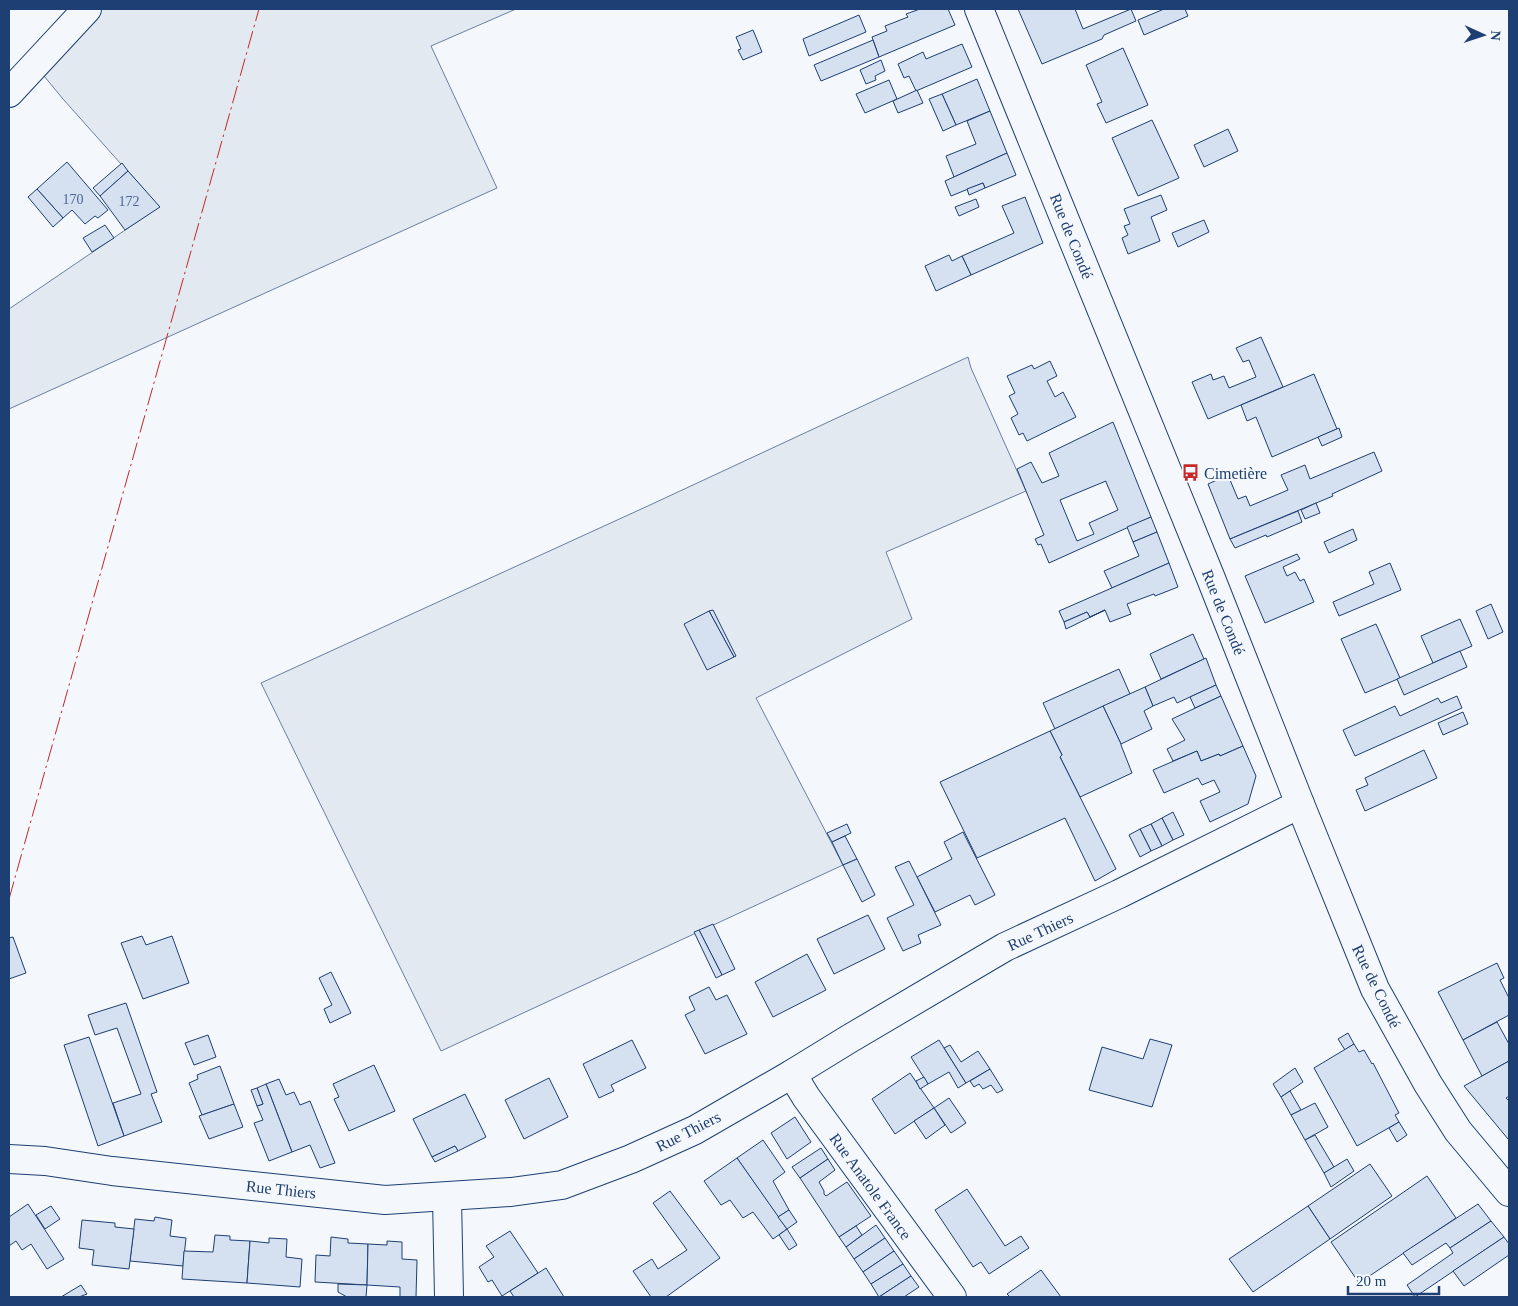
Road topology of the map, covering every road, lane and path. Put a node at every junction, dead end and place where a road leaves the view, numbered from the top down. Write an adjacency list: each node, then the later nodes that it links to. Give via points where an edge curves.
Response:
1 (87, 9): 3 (street)
2 (979, 9): 4 (street, Rue de Condé)
3 (9, 93)
4 (1300, 804): 5 (street, Rue Thiers, via 1005,947); 7 (street, Rue de Condé, via 1375,989 1458,1131)
5 (792, 1074): 8 (street, Rue Thiers, via 695,1130 562,1185); 10 (street, Rue Anatole France, via 806,1098)
6 (9, 1159): 8 (street, Rue Thiers, via 385,1200)
7 (1509, 1192)
8 (446, 1197): 9 (street)
9 (449, 1297)
10 (952, 1297)

